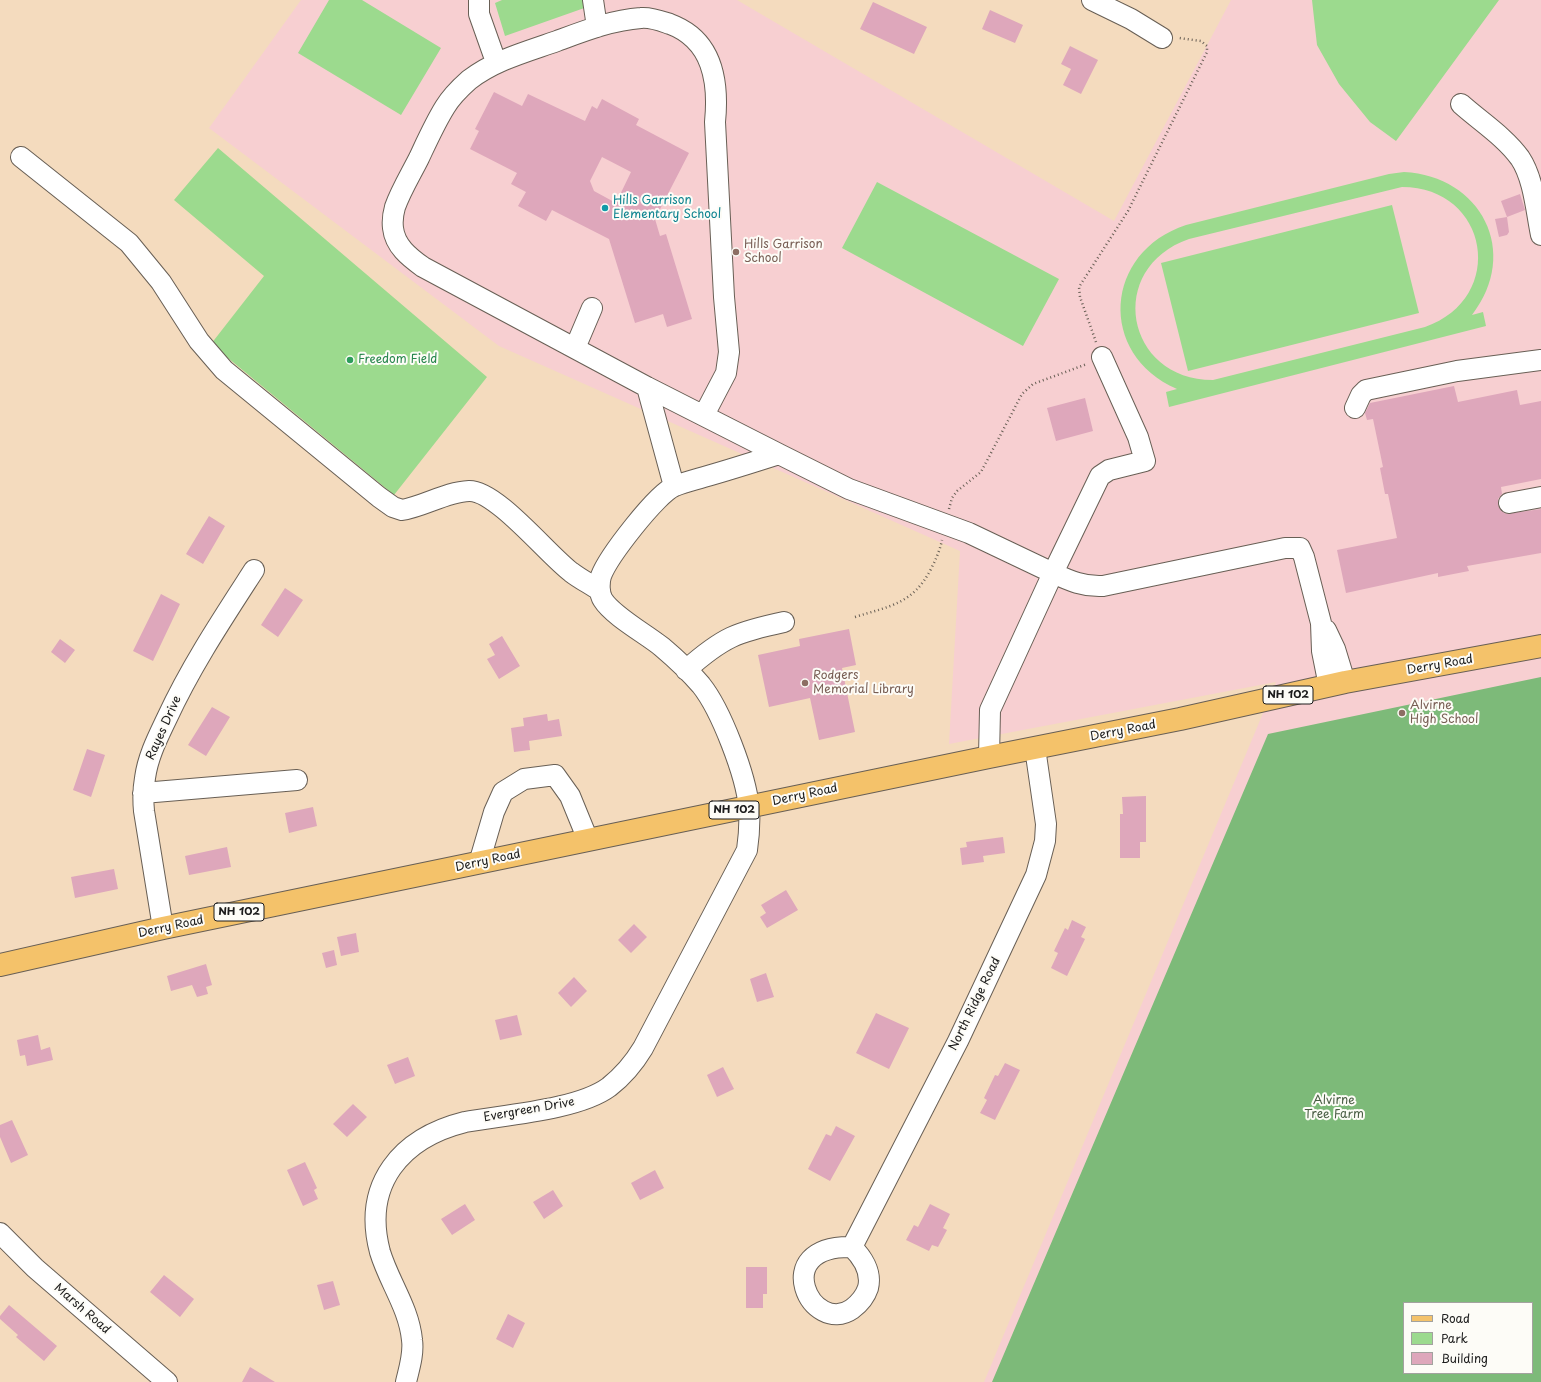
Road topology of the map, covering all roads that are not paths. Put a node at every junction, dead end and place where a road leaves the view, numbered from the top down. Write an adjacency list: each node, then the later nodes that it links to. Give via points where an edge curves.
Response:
1 (479, 0): 6 (street, via 479,14)
2 (593, 0): 4 (street)
3 (1092, 0): 5 (street)
4 (597, 27): 6 (street); 16 (street, via 643,18 677,26 703,49 716,80 724,297 729,352 726,373)
5 (1162, 38)
6 (496, 62): 11 (street, via 468,82 445,106 395,206 393,229 398,244 407,255 423,267)
7 (1461, 104): 9 (street, via 1512,148 1521,159 1531,187)
8 (20, 157): 23 (street, via 129,243 161,282 206,351 224,370 379,497 402,510 458,492 471,491 484,495 514,518 570,572)
9 (1541, 235)
10 (592, 308): 11 (street)
11 (575, 348): 14 (street)
12 (1102, 357): 22 (street, via 1138,437 1145,460 1109,470 1100,476)
13 (1541, 360): 15 (street, via 1457,371 1366,390)
14 (647, 387): 16 (street); 18 (street)
15 (1355, 408)
16 (704, 415): 17 (street)
17 (779, 454): 18 (street); 22 (street, via 849,489 969,533)
18 (674, 486): 23 (street, via 646,513 607,565 600,578)
19 (1541, 497): 20 (street)
20 (1509, 503)
21 (254, 570): 31 (street, Rayes Drive, via 217,626 175,700 154,746)
22 (1053, 573): 27 (street, via 1076,584 1089,587 1103,586 1292,547 1300,548 1321,623 1322,651); 29 (street, via 990,710)
23 (599, 590): 26 (street, Evergreen Drive, via 602,600)
24 (784, 622): 26 (street, via 740,632 723,640)
25 (1541, 646): 27 (main road, Derry Road / NH 102)
26 (686, 670): 32 (street, Evergreen Drive, via 700,685 720,716 737,762)
27 (1337, 684): 28 (main road, Derry Road / NH 102)
28 (1035, 748): 29 (main road, Derry Road / NH 102); 38 (street, North Ridge Road, via 1046,824 1045,842 1036,875 958,1041)
29 (989, 757): 32 (main road, Derry Road / NH 102)
30 (297, 780): 31 (street)
31 (143, 793): 35 (street, Rayes Drive, via 146,832)
32 (749, 806): 33 (main road, Derry Road / NH 102); 40 (street, Evergreen Drive, via 747,850 643,1048 621,1077 608,1087 578,1102 447,1126 411,1146 395,1162 384,1180 376,1203 376,1226 380,1252 409,1320 413,1342)
33 (588, 840): 34 (main road, Derry Road / NH 102); 34 (street, via 570,796 555,775 524,779 503,792 494,812)
34 (479, 863): 35 (main road, Derry Road / NH 102)
35 (163, 928): 36 (main road, Derry Road / NH 102)
36 (0, 965)
37 (0, 1233): 39 (street, Marsh Road, via 35,1268)
38 (852, 1247)
39 (167, 1382)
40 (406, 1382)

